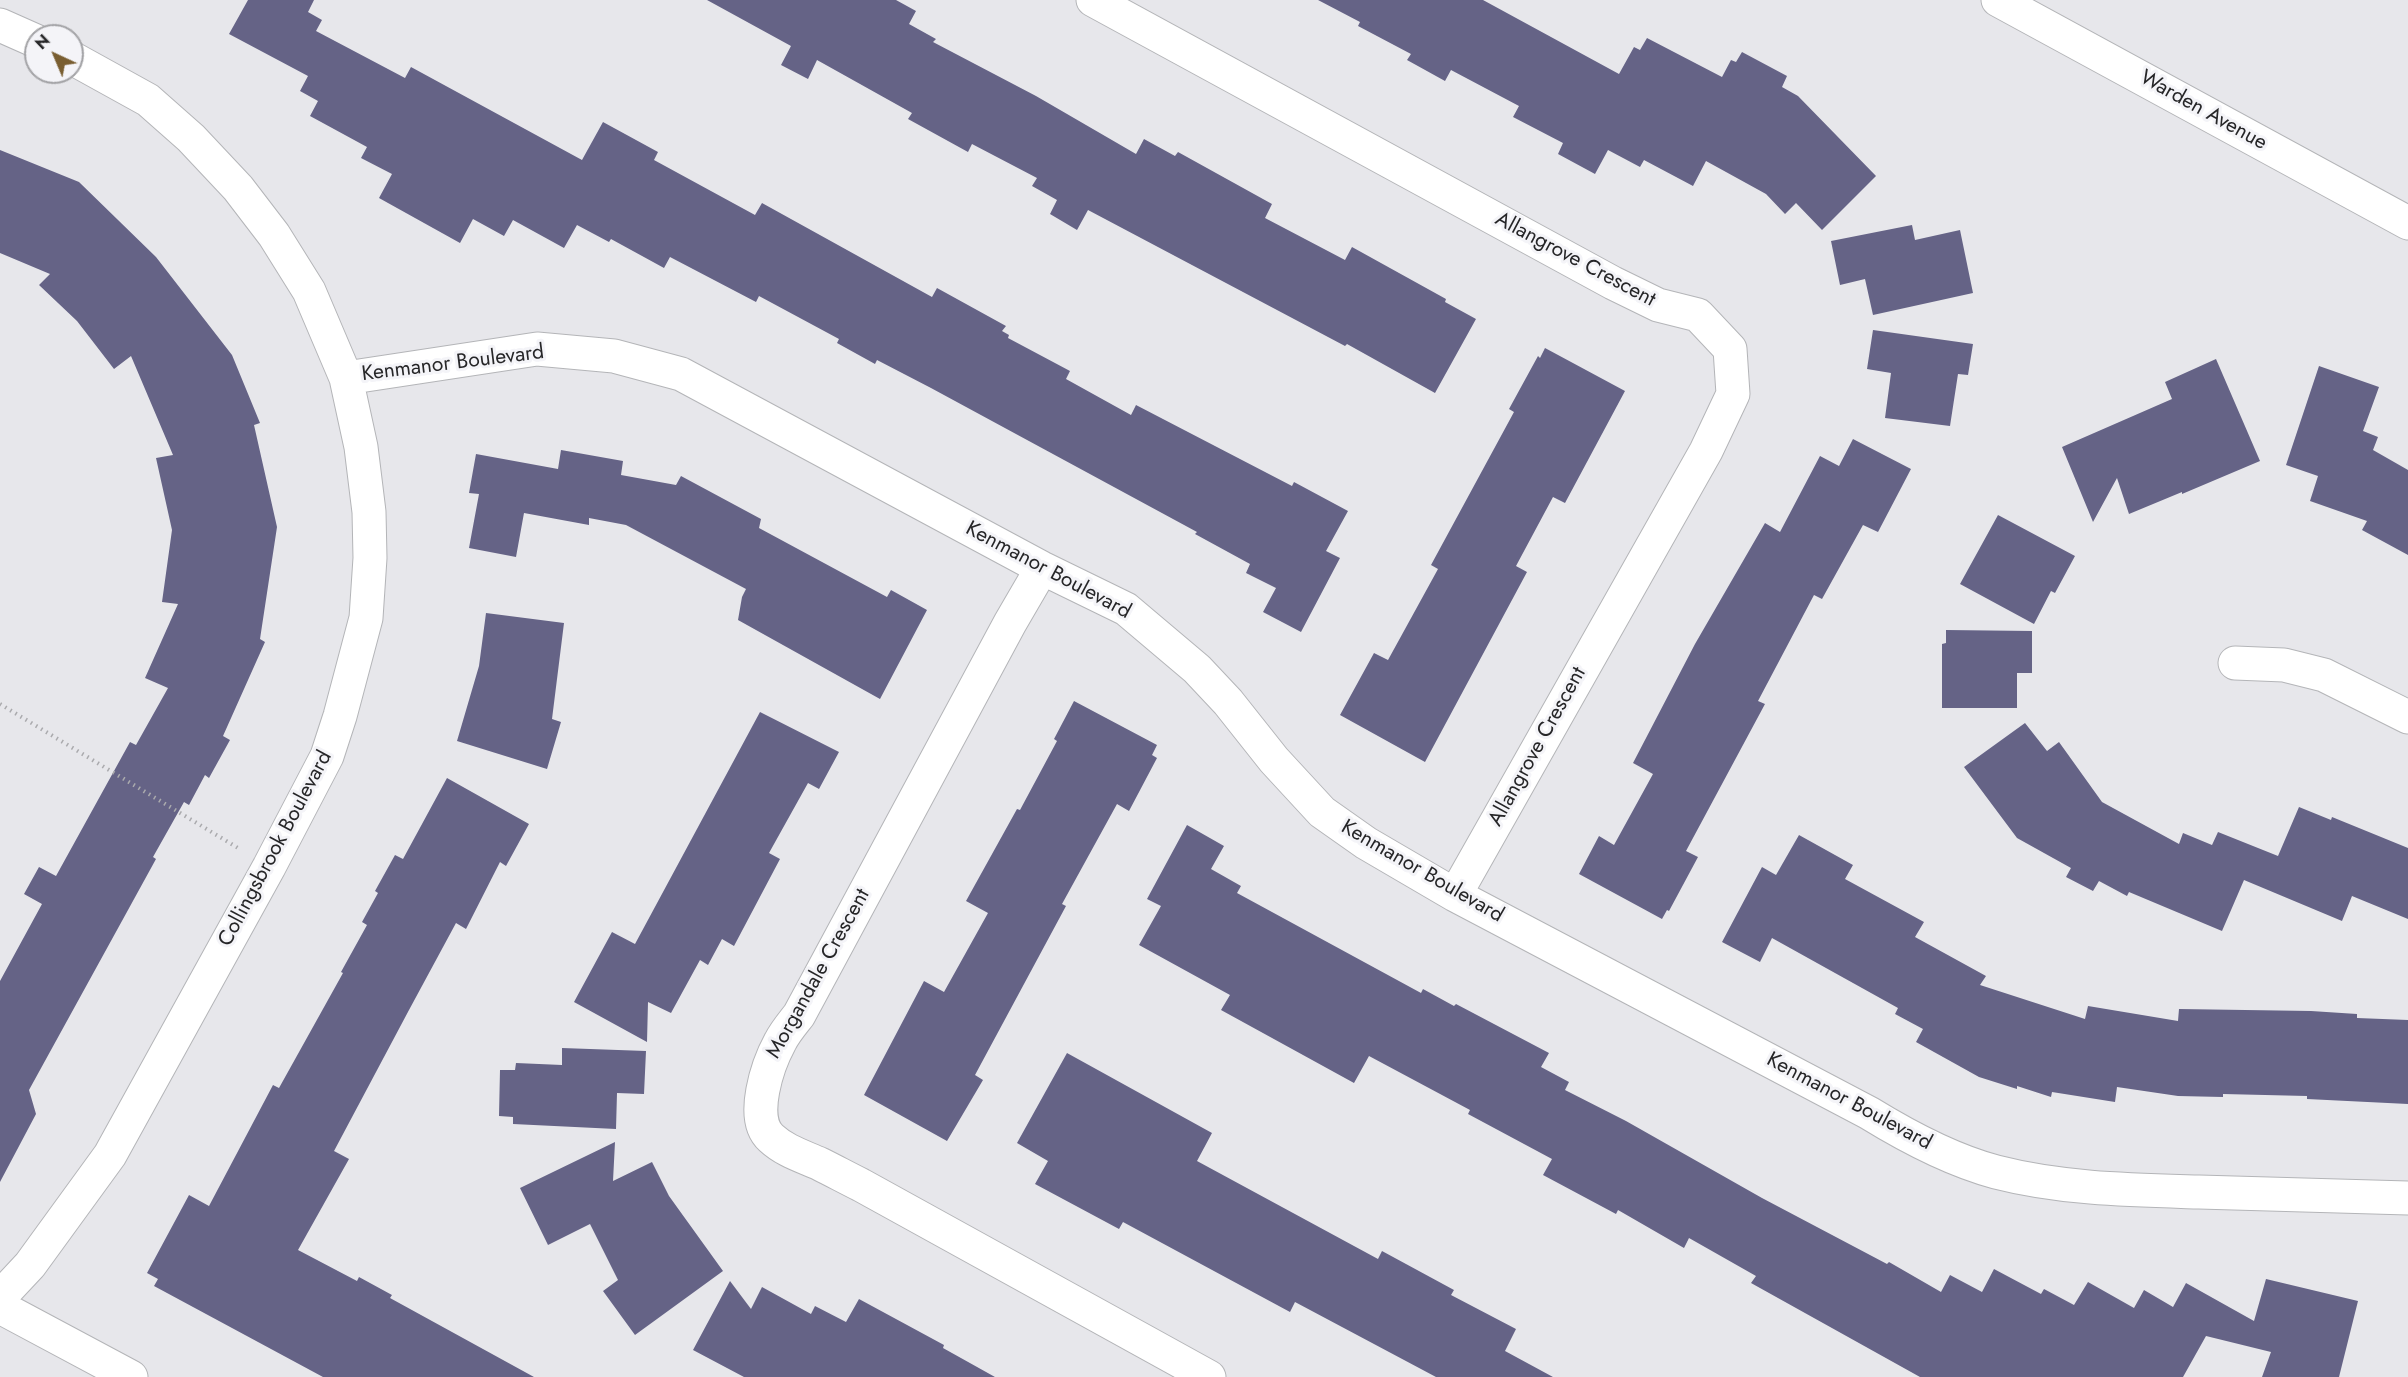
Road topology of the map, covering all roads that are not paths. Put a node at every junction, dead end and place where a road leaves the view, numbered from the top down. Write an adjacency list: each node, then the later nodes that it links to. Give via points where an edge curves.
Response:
1 (1093, 0): 11 (street, Allangrove Crescent, via 1613,283 1658,305 1698,315 1730,349 1732,394 1706,451)
2 (1998, 0): 6 (street, Warden Avenue)
3 (0, 25): 4 (street)
4 (24, 36)
5 (84, 65): 7 (street, Collingsbrook Boulevard, via 148,100 238,188 309,291)
6 (2408, 223)
7 (346, 378): 8 (street, Kenmanor Boulevard, via 537,349 614,356 681,374); 13 (street, Collingsbrook Boulevard, via 361,447 370,558 366,618 327,756 110,1155 30,1265)
8 (1042, 568): 11 (street, Kenmanor Boulevard, via 1126,609 1197,669 1322,812 1366,843); 16 (street, Morgandale Crescent, via 799,1015 781,1039 768,1067 761,1120 769,1137 793,1154 861,1185)
9 (2235, 663): 10 (street, via 2284,665 2324,675)
10 (2408, 717)
11 (1455, 895): 12 (street, Kenmanor Boulevard, via 1905,1135 1994,1171 2035,1181 2119,1189)
12 (2408, 1198)
13 (0, 1297)
14 (0, 1307): 15 (street)
15 (131, 1377)
16 (1209, 1377)

